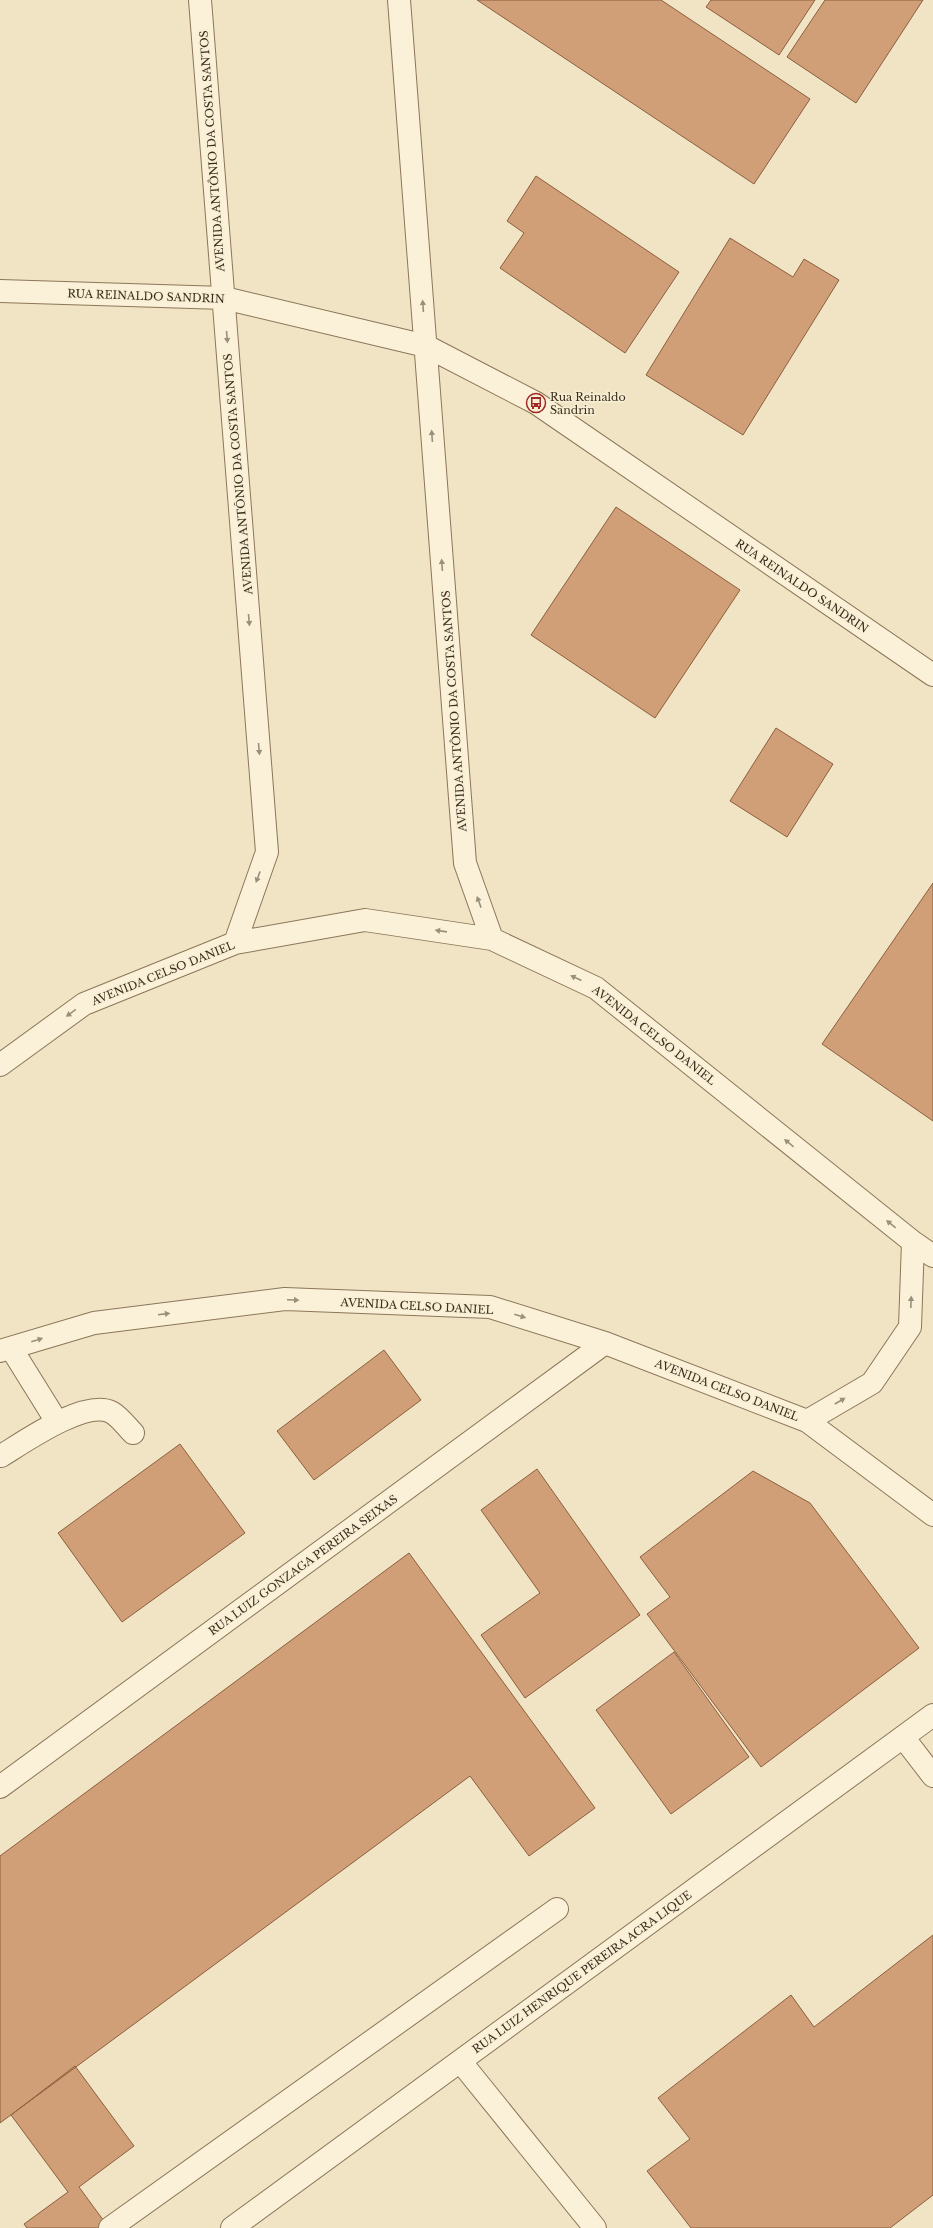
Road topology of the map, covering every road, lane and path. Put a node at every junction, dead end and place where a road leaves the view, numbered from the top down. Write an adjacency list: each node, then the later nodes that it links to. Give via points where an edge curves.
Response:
1 (200, 0): 4 (street, AVENIDA ANTÔNIO DA COSTA SANTOS)
2 (399, 0): 5 (street, AVENIDA ANTÔNIO DA COSTA SANTOS, one-way to 2)
3 (0, 291): 4 (street, RUA REINALDO SANDRIN)
4 (224, 298): 5 (street, RUA REINALDO SANDRIN); 8 (street, AVENIDA ANTÔNIO DA COSTA SANTOS, one-way to 8, via 267,852)
5 (426, 346): 6 (street, RUA REINALDO SANDRIN, via 536,403); 7 (street, AVENIDA ANTÔNIO DA COSTA SANTOS, one-way to 5, via 465,863)
6 (933, 675)
7 (492, 939): 8 (street, AVENIDA CELSO DANIEL, one-way to 8, via 365,920); 10 (street, AVENIDA CELSO DANIEL, one-way to 7, via 596,988)
8 (235, 943): 9 (street, AVENIDA CELSO DANIEL, one-way to 9, via 84,1004)
9 (0, 1065)
10 (913, 1242): 11 (street, AVENIDA CELSO DANIEL); 14 (street, one-way to 10, via 872,1383 910,1327)
11 (933, 1256)
12 (605, 1342): 13 (street, AVENIDA CELSO DANIEL, one-way to 12, via 94,1323 285,1299 490,1307); 14 (street, AVENIDA CELSO DANIEL); 22 (street, RUA LUIZ GONZAGA PEREIRA SEIXAS)
13 (5, 1350): 15 (street)
14 (807, 1421): 18 (street, AVENIDA CELSO DANIEL)
15 (57, 1422): 16 (street, via 94,1410 112,1412); 17 (street)
16 (133, 1433)
17 (1, 1456)
18 (933, 1514)
19 (933, 1715): 20 (street, RUA LUIZ HENRIQUE PEREIRA ACRA LIQUE)
20 (904, 1737): 21 (street); 24 (street, RUA LUIZ HENRIQUE PEREIRA ACRA LIQUE)
21 (933, 1776)
22 (0, 1787)
23 (557, 1909): 25 (street)
24 (460, 2061): 26 (street, RUA LUIZ HENRIQUE PEREIRA ACRA LIQUE); 27 (street)
25 (110, 2228)
26 (232, 2228)
27 (595, 2228)

